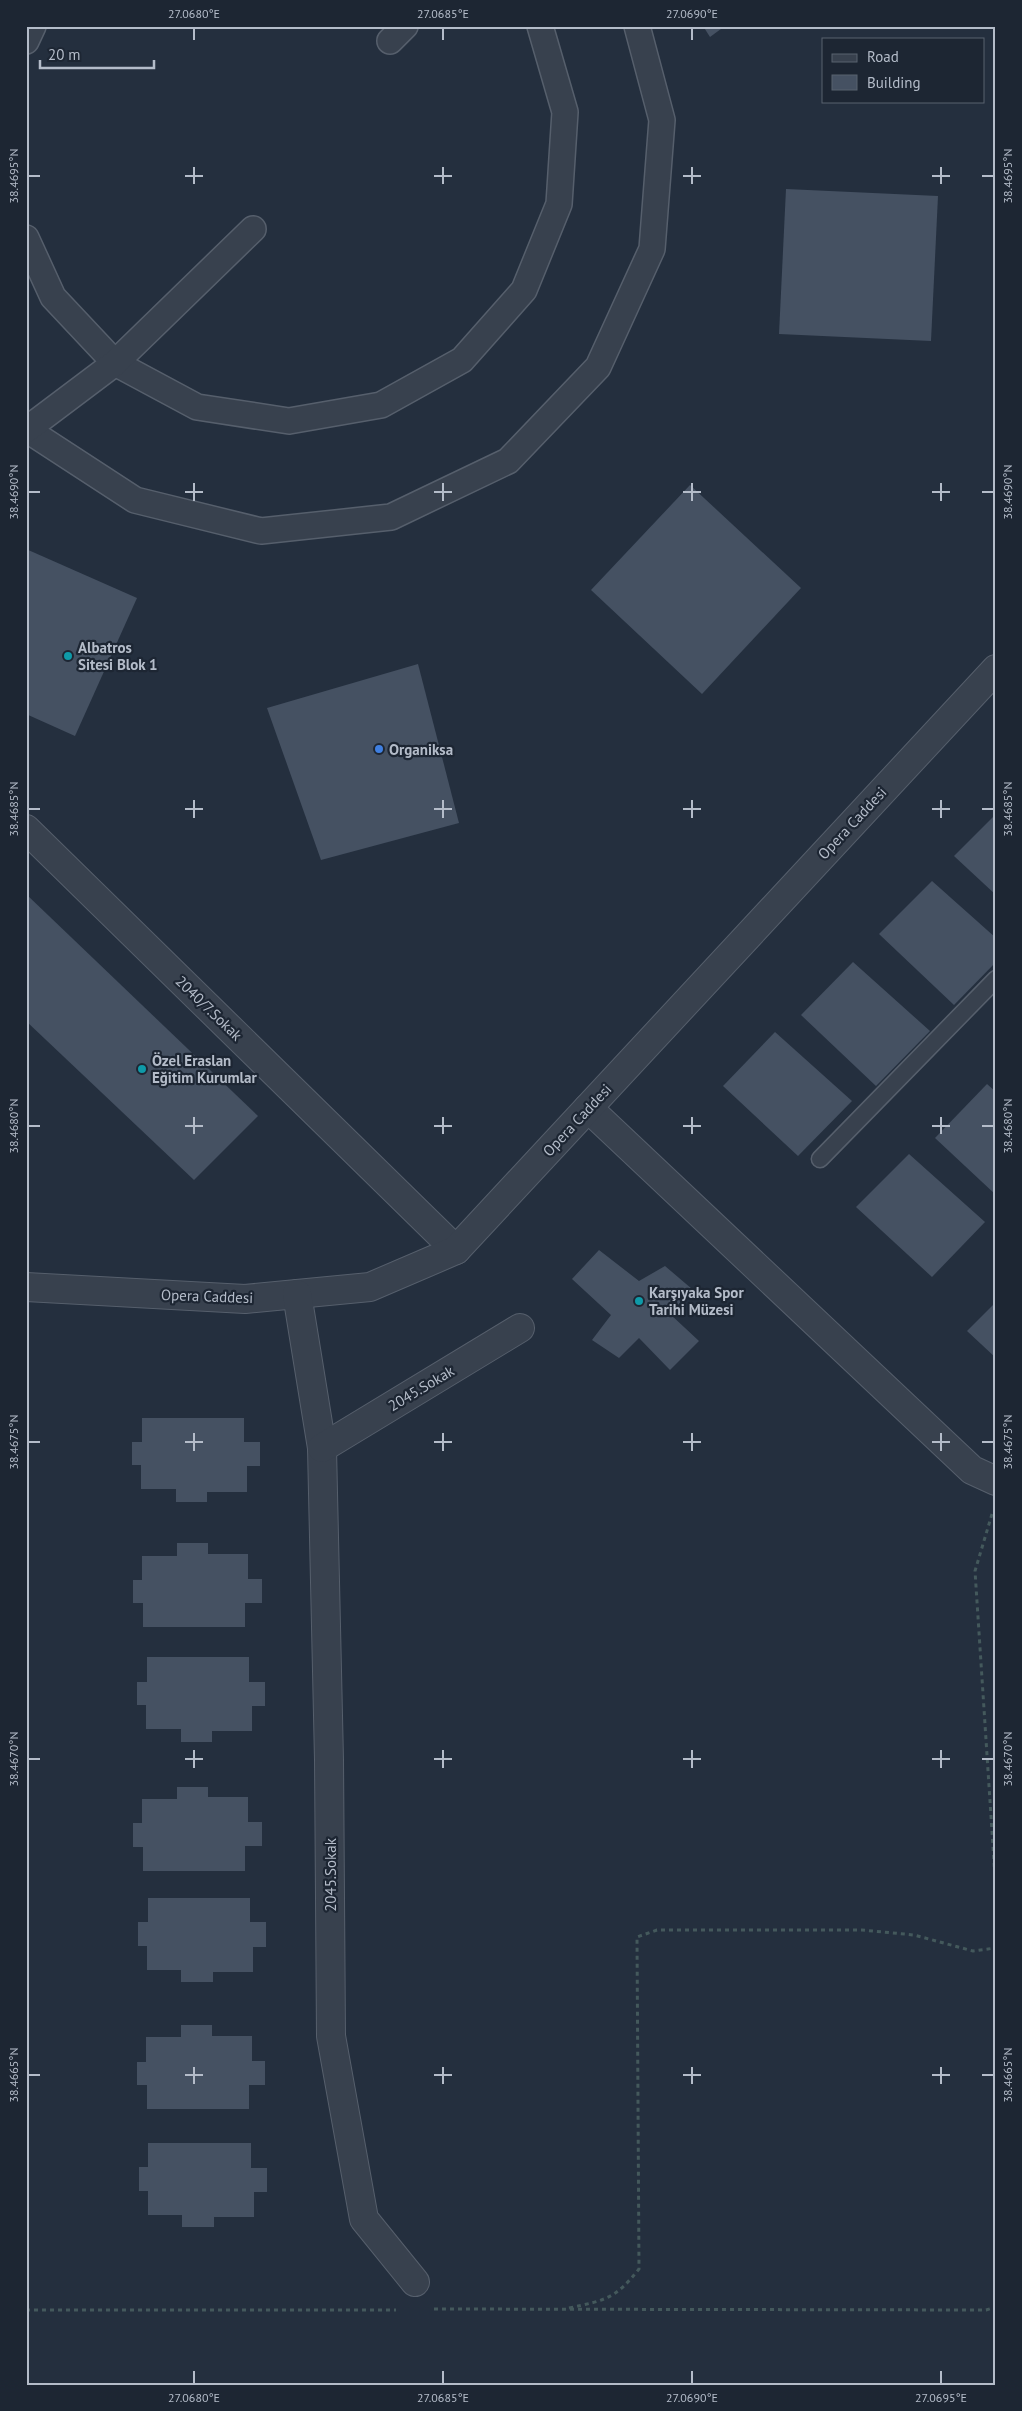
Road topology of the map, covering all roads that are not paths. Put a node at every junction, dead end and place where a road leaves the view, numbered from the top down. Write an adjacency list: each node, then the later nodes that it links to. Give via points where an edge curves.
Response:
1 (33, 26): 4 (street)
2 (540, 26): 7 (street, via 565,112 559,204 524,290 462,360 381,405 289,421 197,407)
3 (637, 26): 8 (street, via 662,120 652,249 598,367 508,460 391,517 261,531 135,500)
4 (26, 41)
5 (253, 229): 7 (street)
6 (26, 238): 7 (street, via 53,296)
7 (114, 363): 8 (street)
8 (26, 429)
9 (996, 669): 12 (street, Opera Caddesi)
10 (26, 829): 14 (street, 2040/7.Sokak)
11 (996, 979): 13 (lane)
12 (588, 1108): 14 (street, Opera Caddesi); 19 (street, via 972,1470)
13 (820, 1159)
14 (456, 1250): 16 (street, Opera Caddesi, via 370,1287)
15 (26, 1287): 16 (street, Opera Caddesi, via 245,1299)
16 (297, 1294): 18 (street, 2045.Sokak)
17 (520, 1328): 18 (street, 2045.Sokak)
18 (322, 1448): 20 (street, 2045.Sokak, via 331,2036 364,2219)
19 (996, 1481)
20 (415, 2282)

